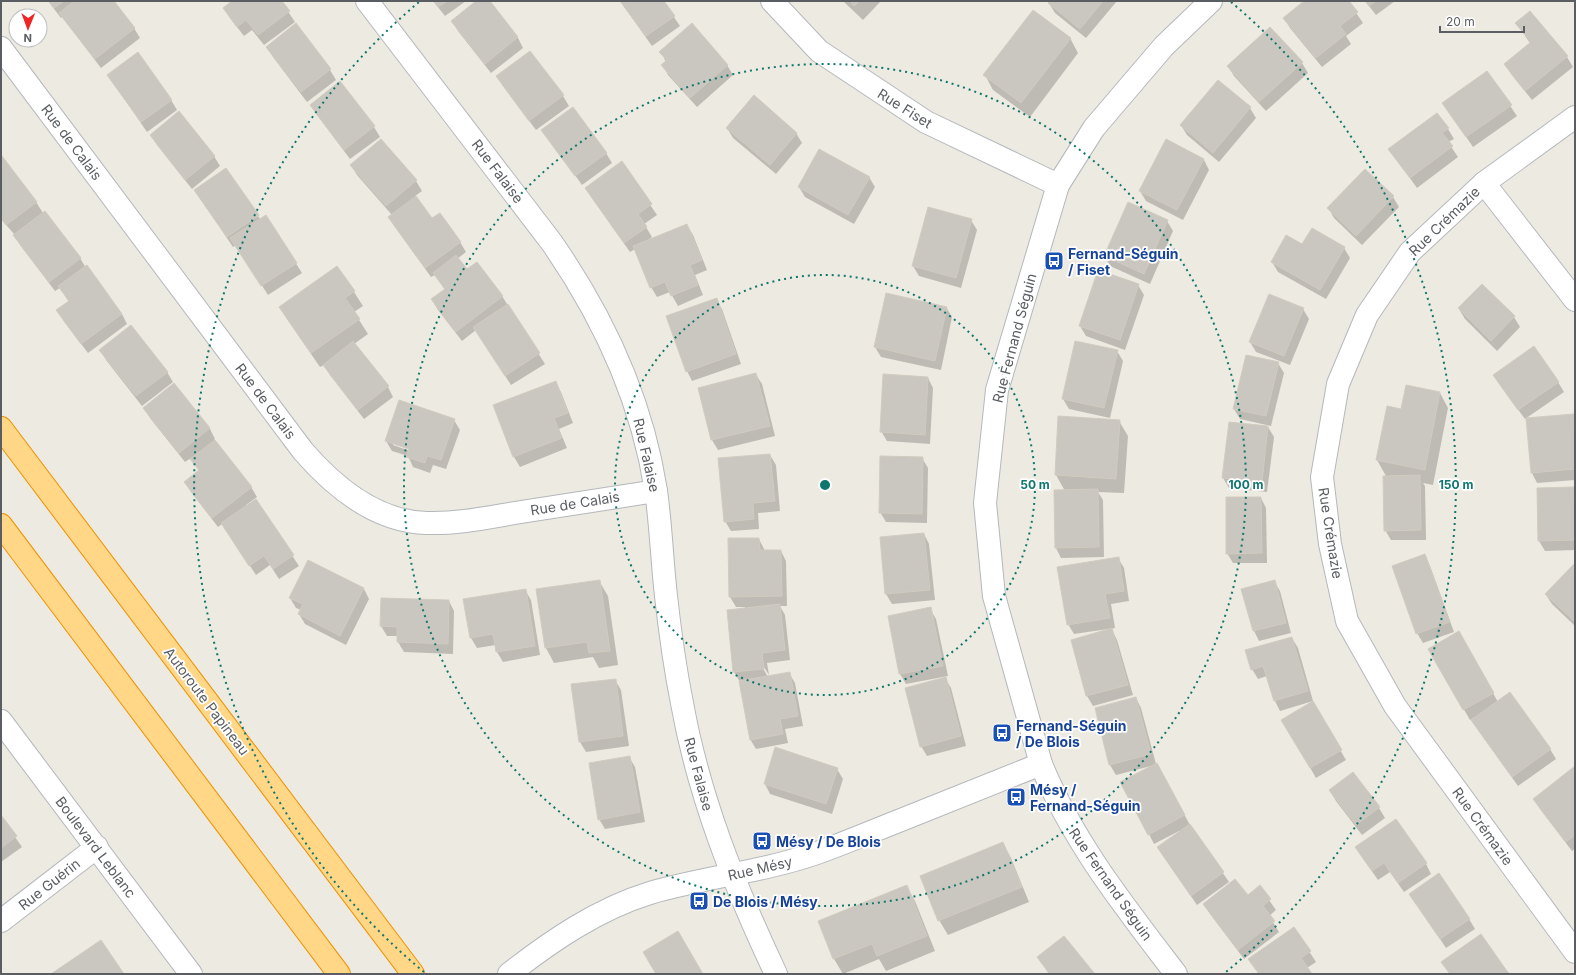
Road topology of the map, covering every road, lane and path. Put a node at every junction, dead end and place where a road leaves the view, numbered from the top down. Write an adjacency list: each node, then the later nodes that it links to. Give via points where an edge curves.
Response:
1 (367, 1): 10 (street, Rue Falaise, via 552,243 593,306 630,389)
2 (772, 1): 7 (street, Rue Fiset, via 819,51 926,122)
3 (1211, 1): 7 (street, Rue Fernand Séguin, via 1164,46 1094,128)
4 (1, 48): 10 (street, Rue de Calais, via 303,451 319,470 354,499 388,516 427,523 469,520)
5 (1575, 117): 6 (street, Rue Crémazie)
6 (1484, 183): 8 (street); 17 (street, Rue Crémazie, via 1410,252 1367,315 1338,384 1322,477 1330,544 1347,621 1394,706)
7 (1058, 185): 13 (street, Rue Fernand Séguin, via 997,390 985,503 994,596)
8 (1575, 300)
9 (1, 428): 20 (highway, Autoroute Papineau)
10 (656, 491): 15 (street, Rue Falaise, via 667,604 682,705 712,819)
11 (1, 526): 19 (highway)
12 (1, 721): 14 (street, Boulevard Leblanc)
13 (1041, 764): 15 (street, Rue Mésy, via 816,853 766,868); 23 (street, Rue Fernand Séguin, via 1085,850)
14 (97, 847): 16 (street, Rue Guérin); 18 (street, Boulevard Leblanc)
15 (732, 874): 21 (street, Rue Mésy, via 648,894 608,910 551,943); 22 (street, Rue Falaise)
16 (1, 921)
17 (1575, 952)
18 (191, 974)
19 (339, 974)
20 (413, 974)
21 (509, 974)
22 (776, 974)
23 (1176, 974)

